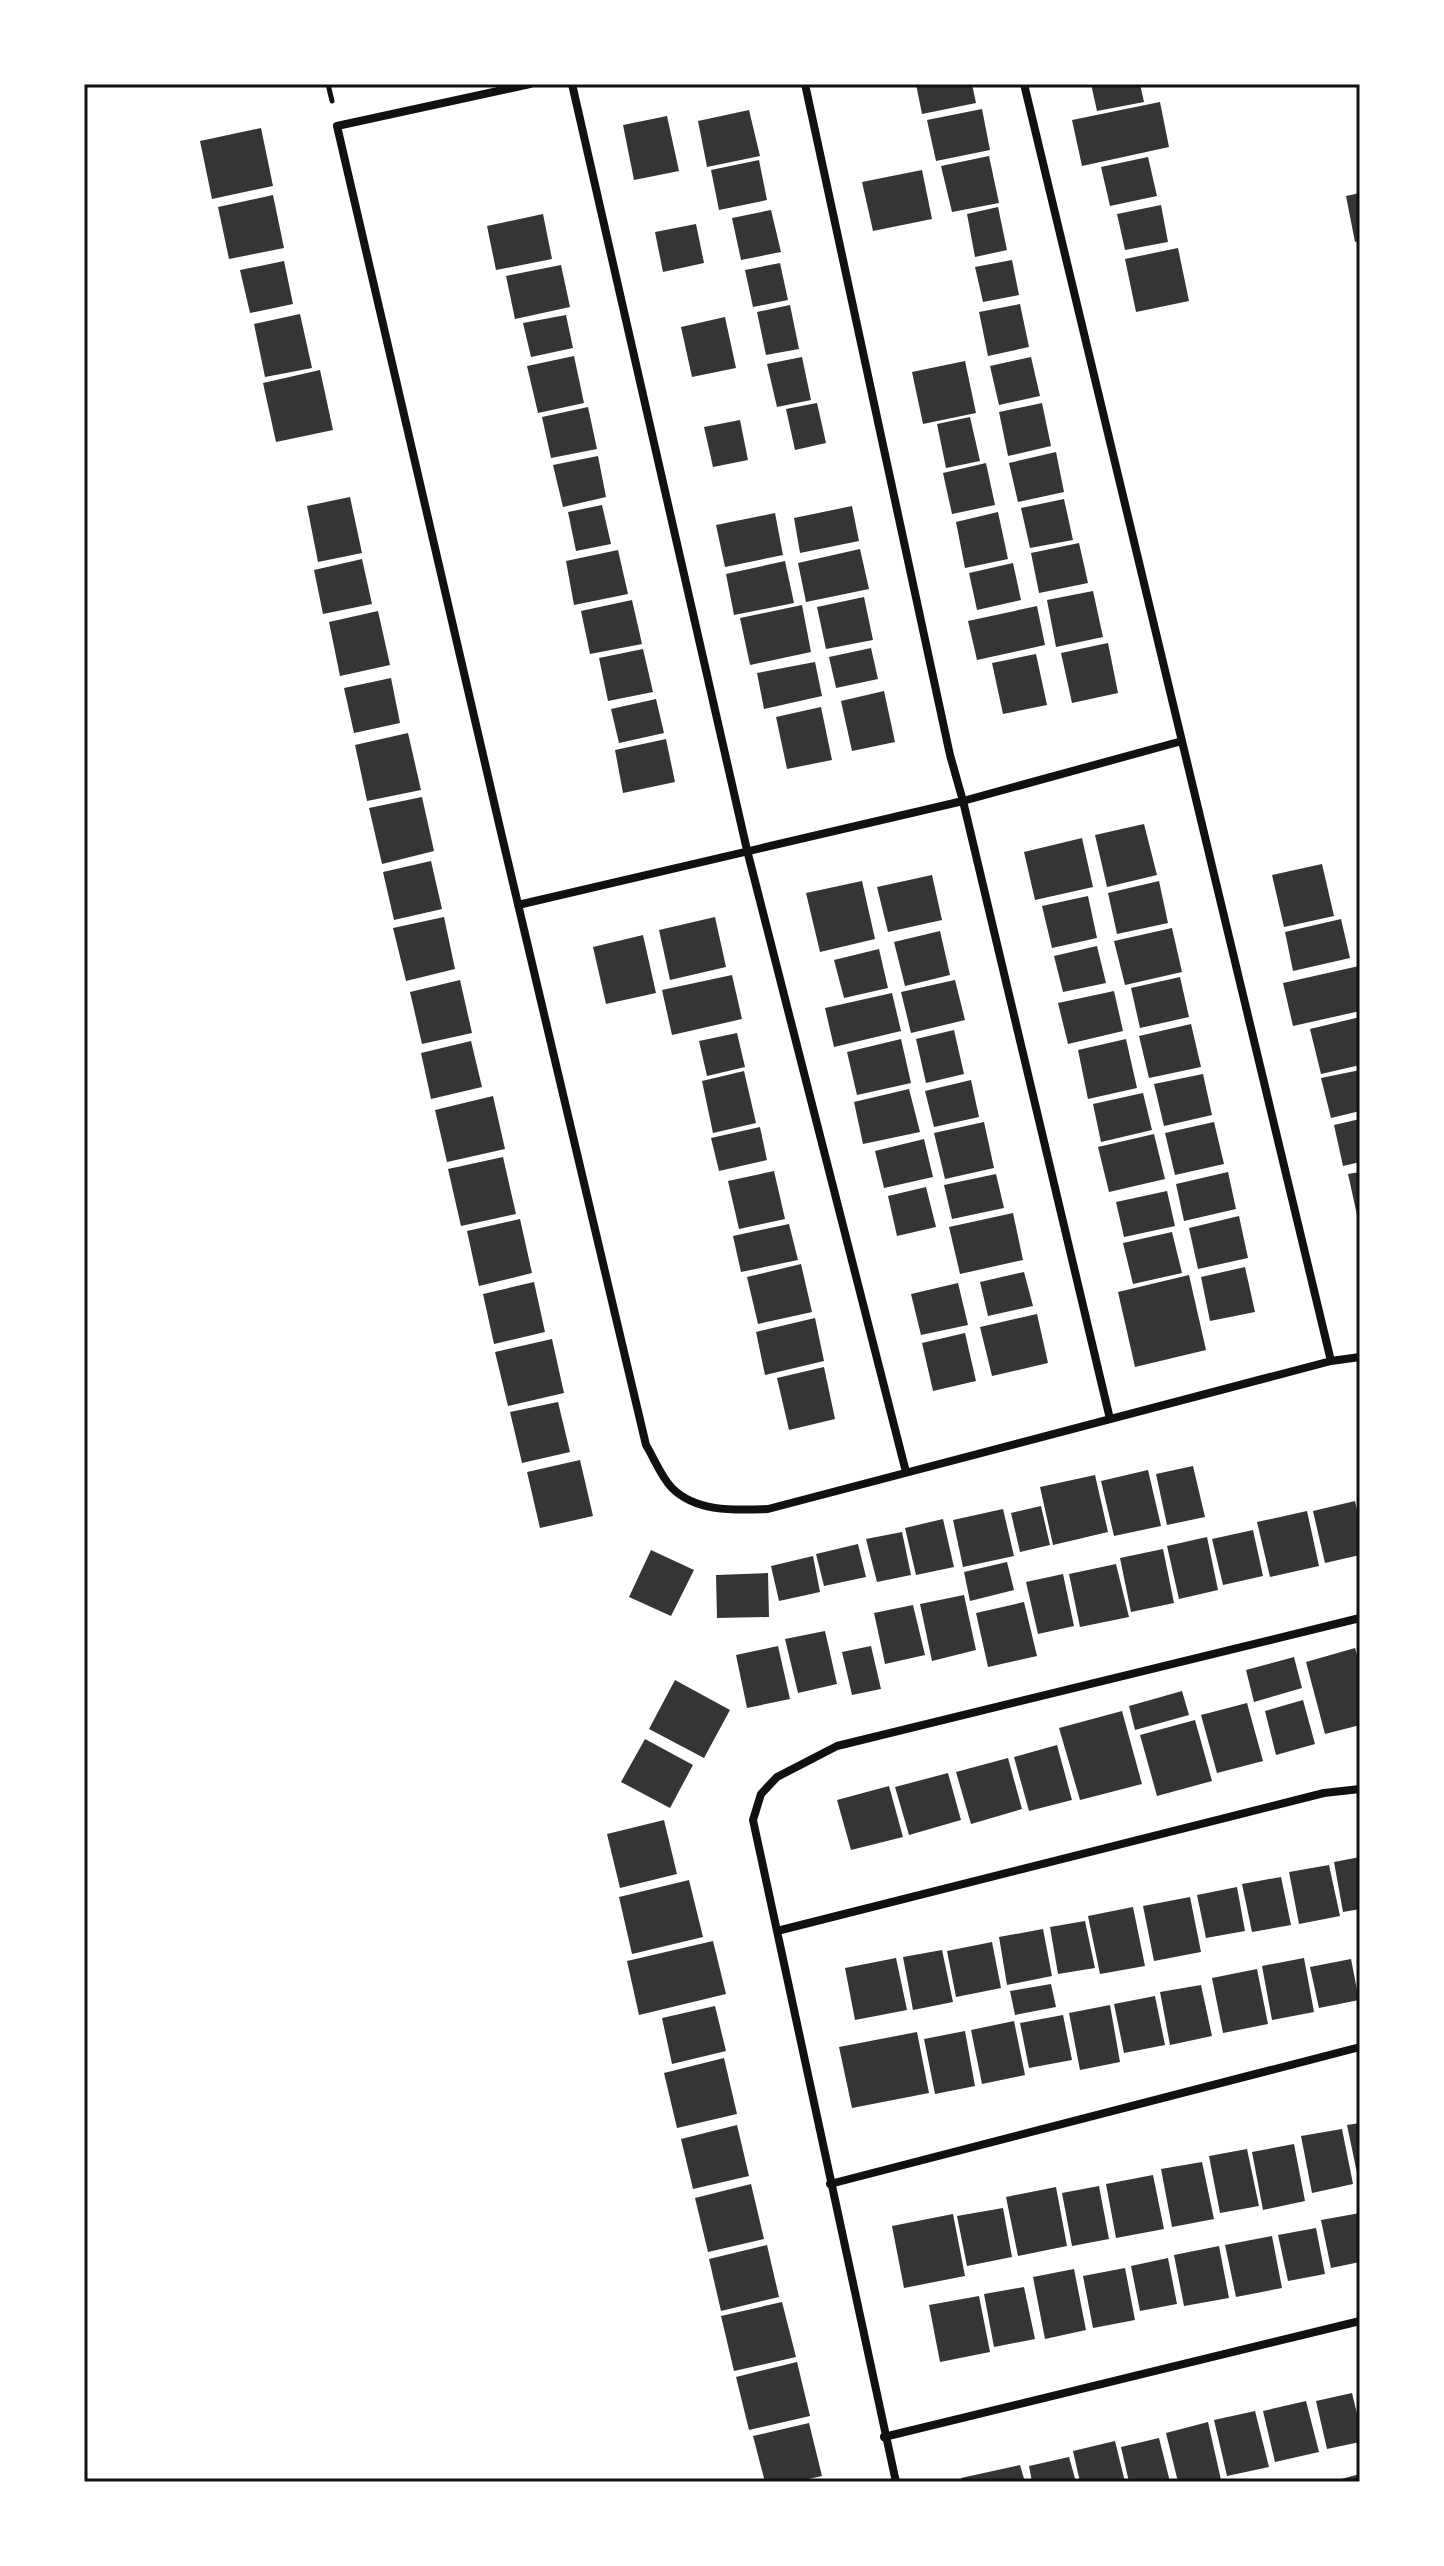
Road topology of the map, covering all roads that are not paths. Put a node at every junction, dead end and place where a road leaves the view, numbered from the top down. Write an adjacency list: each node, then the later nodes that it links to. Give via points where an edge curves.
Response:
1 (530, 84): 8 (street, via 337,126)
2 (572, 84): 7 (street)
3 (805, 84): 6 (street)
4 (1024, 84): 5 (street)
5 (1182, 741): 6 (street); 10 (street)
6 (963, 801): 7 (street); 11 (street)
7 (747, 850): 8 (street); 12 (street)
8 (518, 905): 12 (street, via 646,1445 671,1487 690,1500 727,1511 768,1509)
9 (1360, 1357): 10 (street)
10 (1331, 1361): 11 (street)
11 (1110, 1419): 12 (street)
12 (906, 1472)
13 (1360, 1618): 15 (street, via 837,1746 777,1777 761,1794 753,1820)
14 (1360, 1789): 15 (street, via 1324,1793)
15 (777, 1931): 17 (street)
16 (1360, 2047): 17 (street)
17 (830, 2184): 19 (street)
18 (1360, 2321): 19 (street)
19 (884, 2437): 20 (street)
20 (896, 2482)

